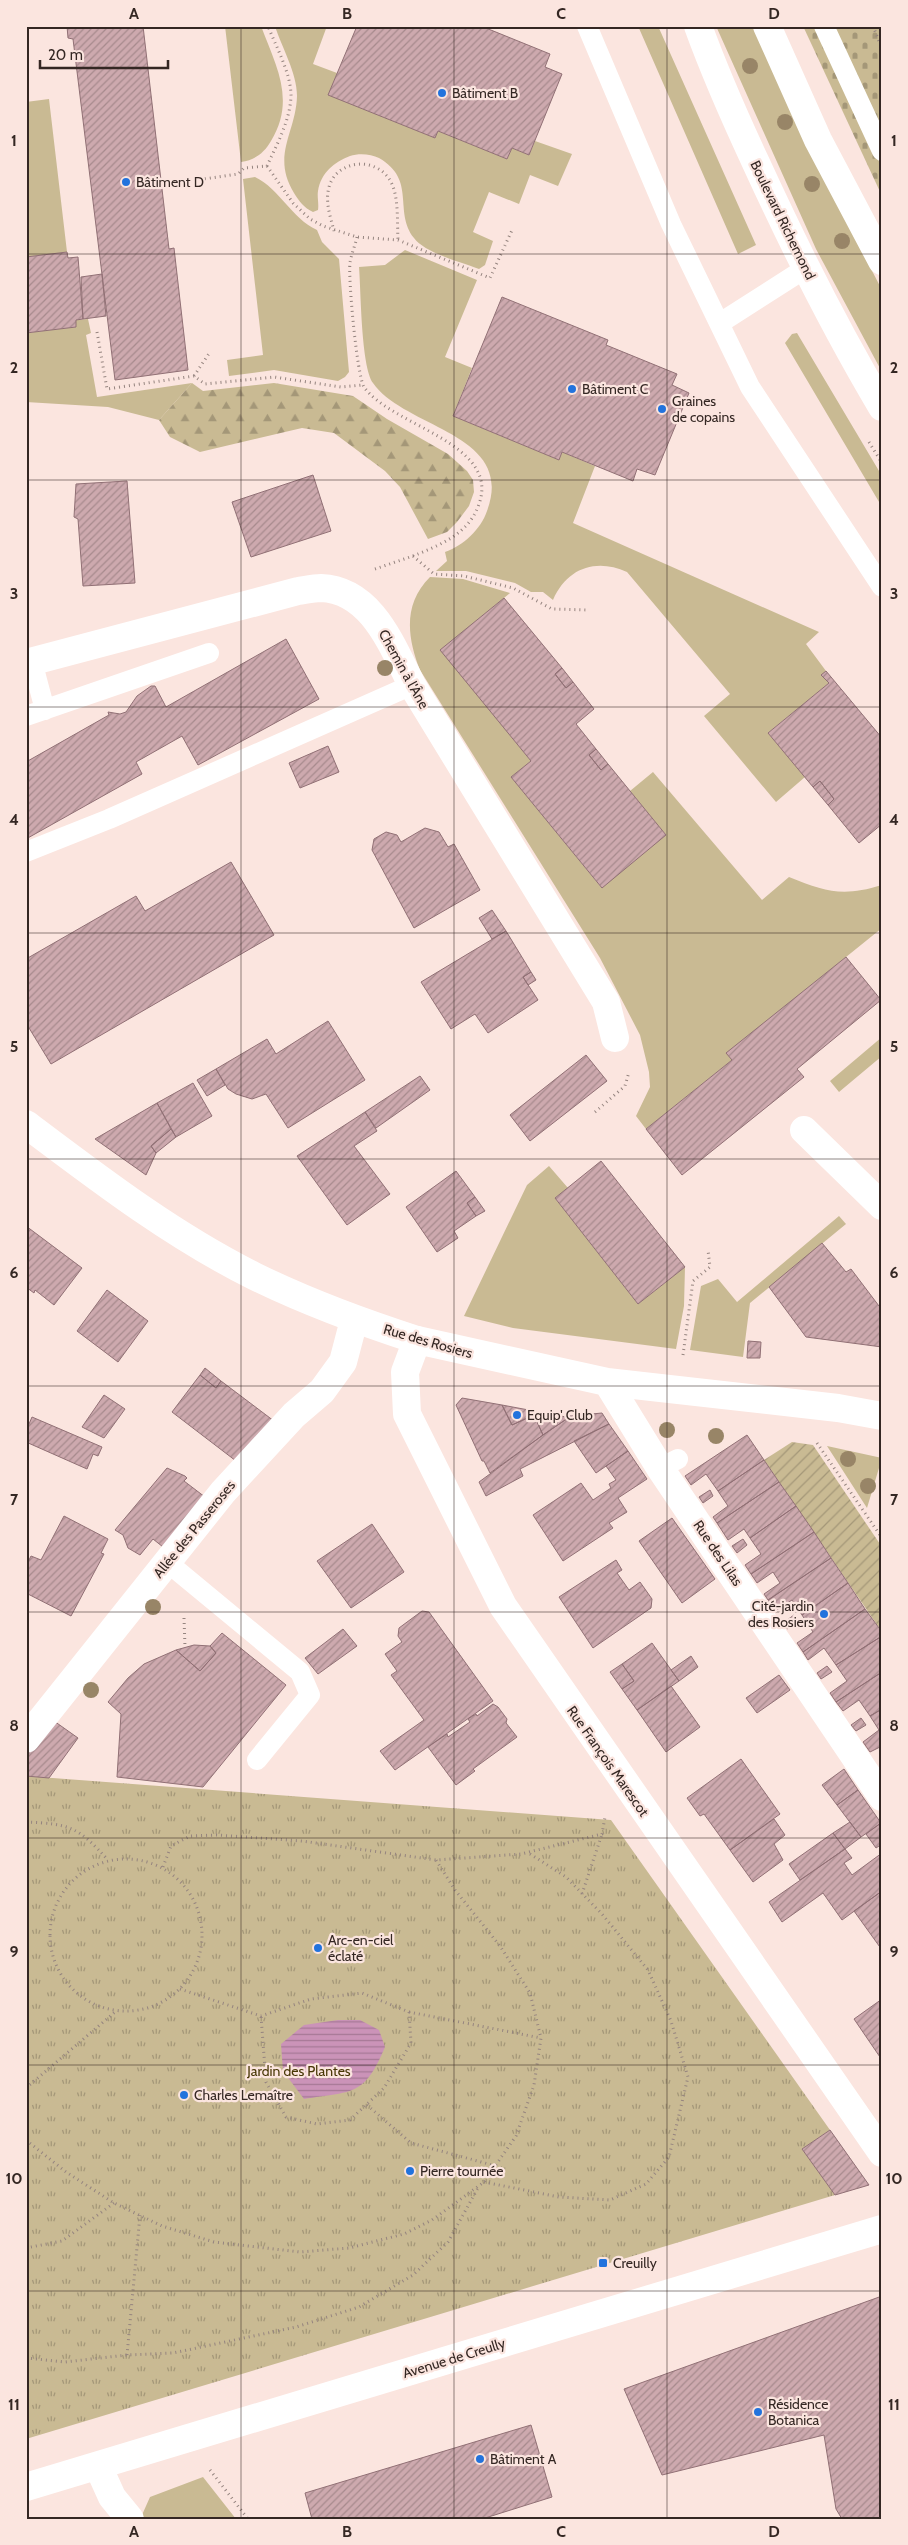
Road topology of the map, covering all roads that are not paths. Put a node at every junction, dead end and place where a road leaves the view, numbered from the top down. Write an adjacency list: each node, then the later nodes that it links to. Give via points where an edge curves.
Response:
1 (587, 26): 8 (lane, via 670,224)
2 (698, 26): 7 (street, Boulevard Richemond, via 713,68)
3 (767, 26): 6 (street, via 818,140)
4 (824, 26): 5 (lane)
5 (882, 151)
6 (882, 261)
7 (806, 268): 8 (lane); 9 (street, Boulevard Richemond)
8 (720, 323): 10 (lane, via 750,387)
9 (882, 407)
10 (882, 587)
11 (208, 653): 14 (lane)
12 (29, 662): 13 (street, Chemin à l'Âne, via 320,588 340,591 368,609); 14 (lane)
13 (412, 685): 16 (lane, via 109,819); 17 (street, Chemin à l'Âne, via 606,1002)
14 (45, 710): 15 (lane)
15 (26, 716)
16 (26, 852)
17 (615, 1038)
18 (26, 1124): 21 (street, Rue des Rosiers, via 157,1219 252,1275)
19 (804, 1130): 20 (street)
20 (882, 1206)
21 (354, 1320): 22 (street, Rue des Rosiers); 25 (street, Allée des Passeroses, via 343,1362 322,1391 294,1415 223,1492)
22 (417, 1340): 23 (street, Rue des Rosiers); 29 (street, Rue François Marescot, via 405,1372 407,1414 502,1606)
23 (607, 1382): 24 (street, Rue des Rosiers, via 838,1408); 28 (street, Rue des Lilas, via 669,1464)
24 (882, 1416)
25 (167, 1562): 26 (street, Allée des Passeroses); 27 (lane, via 300,1672 310,1695)
26 (26, 1739)
27 (257, 1760)
28 (882, 1797)
29 (882, 2153)
30 (882, 2229): 31 (street, Avenue de Creully)
31 (98, 2466): 32 (street, Avenue de Creully); 33 (street, via 112,2497)
32 (26, 2487)
33 (130, 2519)

